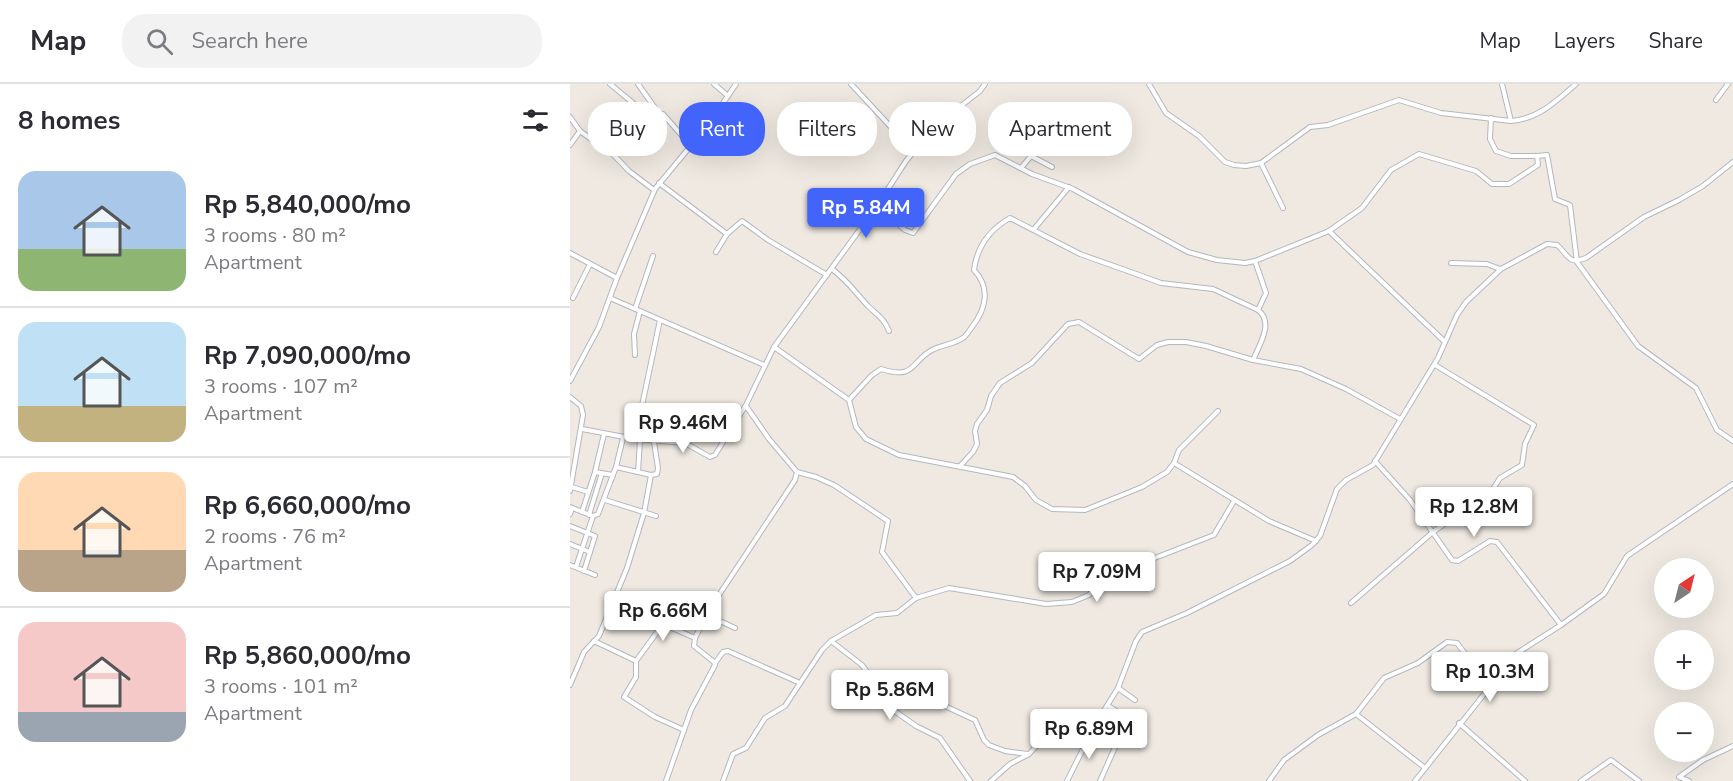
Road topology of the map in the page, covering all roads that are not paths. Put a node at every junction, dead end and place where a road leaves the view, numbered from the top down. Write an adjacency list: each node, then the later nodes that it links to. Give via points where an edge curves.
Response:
1 (610, 84): 13 (street)
2 (638, 84): 14 (street)
3 (714, 84): 11 (street)
4 (736, 84): 11 (street)
5 (852, 84): 21 (street)
6 (985, 84): 16 (street)
7 (1149, 84): 29 (street, via 1166,113 1199,136 1225,162 1246,166)
8 (1502, 84): 20 (street)
9 (1576, 84): 20 (street, via 1535,115)
10 (1728, 84): 12 (street)
11 (728, 96): 15 (street)
12 (1716, 100)
13 (632, 102)
14 (651, 102)
15 (723, 102)
16 (966, 102)
17 (570, 117): 22 (street)
18 (667, 118): 23 (street)
19 (1491, 118): 20 (street); 27 (street, via 1490,139 1496,151 1511,156); 29 (street, via 1441,113 1407,101 1393,101 1328,125 1310,127)
20 (1511, 121)
21 (889, 125)
22 (580, 131): 24 (street); 34 (street, via 608,149 628,171)
23 (679, 132)
24 (570, 145)
25 (681, 156): 32 (street)
26 (911, 156): 35 (street)
27 (1538, 156): 38 (street, via 1538,165 1509,184 1492,184 1476,171 1419,154 1391,170 1362,208); 44 (street, via 1547,155 1555,199 1570,205)
28 (1733, 162): 44 (street, via 1697,190 1644,217)
29 (1261, 163): 36 (street)
30 (1052, 167): 31 (street, via 1031,156)
31 (1021, 168): 33 (street); 35 (street, via 996,155 965,167 912,233)
32 (659, 183): 34 (street); 39 (street)
33 (1069, 187): 37 (street); 43 (street, via 1188,252 1231,262)
34 (654, 190): 50 (street)
35 (877, 206): 47 (street)
36 (1283, 208)
37 (1034, 229): 54 (street, via 1080,254 1161,283 1213,289); 65 (street, via 1010,218 982,243 974,270 982,278 986,292 982,314 964,337 931,350 914,368 895,374 881,369)
38 (1329, 231): 43 (street); 57 (street)
39 (727, 234): 40 (street); 49 (street, via 746,222 768,240)
40 (716, 252)
41 (570, 253): 46 (street)
42 (653, 256): 53 (street)
43 (1255, 261): 54 (street, via 1266,292)
44 (1577, 262): 48 (street, via 1570,260 1557,245 1547,244); 73 (street, via 1638,346 1696,388 1717,430)
45 (1451, 263): 48 (street, via 1487,264)
46 (590, 264): 50 (street); 51 (street)
47 (831, 268): 49 (street); 56 (street, via 883,318)
48 (1501, 269): 57 (street, via 1459,311)
49 (827, 275): 58 (street)
50 (617, 278): 52 (street)
51 (573, 298)
52 (610, 298): 53 (street); 63 (street)
53 (637, 310): 55 (street); 59 (street)
54 (1258, 310): 60 (street, via 1267,320)
55 (660, 320): 62 (street); 72 (street)
56 (889, 331)
57 (1445, 342): 61 (street)
58 (774, 347): 62 (street); 65 (street)
59 (635, 355)
60 (1253, 360): 68 (street, via 1301,369); 77 (street, via 1186,342 1157,345 1139,359 1079,322 1068,324 1032,363 1000,383 977,424 977,444)
61 (1434, 364): 68 (street); 98 (street, via 1534,425 1522,465)
62 (764, 365): 66 (street)
63 (570, 381)
64 (570, 397): 69 (street, via 582,409)
65 (849, 400): 77 (street, via 856,427 866,439 899,455)
66 (746, 405): 74 (street, via 712,457 685,443); 81 (street)
67 (1218, 411): 76 (street, via 1179,450)
68 (1400, 419): 75 (street)
69 (582, 429): 70 (street); 86 (street)
70 (604, 434): 71 (street); 79 (street)
71 (623, 438): 72 (street); 78 (street)
72 (638, 440): 74 (street); 80 (street)
73 (1733, 441)
74 (654, 442): 84 (street, via 658,471)
75 (1375, 460): 98 (street); 99 (street, via 1371,467 1337,489)
76 (1174, 463): 77 (street, via 1142,487 1084,510 1052,509 1036,500 1013,477); 89 (street)
77 (960, 466)
78 (616, 467): 80 (street); 83 (street)
79 (595, 472): 82 (street); 87 (street)
80 (638, 472): 84 (street)
81 (797, 472): 107 (street, via 834,485 888,521 882,552); 109 (street)
82 (602, 474): 83 (street); 94 (street)
83 (614, 475): 88 (street)
84 (651, 475): 92 (street)
85 (1733, 484): 110 (street, via 1627,556 1604,594)
86 (571, 489): 87 (street)
87 (589, 492): 91 (street)
88 (605, 500): 92 (street); 94 (street, via 598,514)
89 (1234, 501): 99 (street); 107 (street, via 1214,535 1116,573 1100,582 1089,595 1072,602 1046,604 949,588)
90 (571, 507): 91 (street); 93 (street)
91 (582, 512): 94 (street)
92 (644, 513): 95 (street); 113 (street, via 627,568)
93 (570, 514)
94 (591, 515): 97 (street)
95 (656, 516)
96 (570, 526): 97 (street)
97 (587, 532): 101 (street); 102 (street, via 595,536)
98 (1433, 532): 108 (street); 110 (street, via 1455,562 1490,541 1497,542)
99 (1316, 541): 120 (street, via 1290,561 1142,632)
100 (570, 544): 101 (street)
101 (582, 549): 102 (street); 104 (street)
102 (590, 552): 105 (street)
103 (570, 565): 104 (street)
104 (576, 567): 105 (street)
105 (584, 571): 106 (street)
106 (595, 575)
107 (916, 598): 114 (street, via 897,613 876,615)
108 (1351, 603)
109 (707, 615): 111 (street); 112 (street)
110 (1561, 625): 118 (street, via 1492,669)
111 (735, 628)
112 (695, 638): 115 (street, via 663,624); 116 (street, via 693,646)
113 (594, 641): 115 (street); 119 (street, via 584,652)
114 (831, 641): 117 (street); 134 (street, via 862,665 896,712 940,738)
115 (636, 661): 126 (street, via 636,677 624,697)
116 (715, 663): 117 (street, via 726,651); 126 (street)
117 (800, 683): 133 (street, via 785,706 765,718 746,748 733,754)
118 (1487, 684): 124 (street, via 1457,643 1447,642 1418,663 1384,678); 125 (street, via 1485,693)
119 (570, 685)
120 (1118, 688): 122 (street); 123 (street)
121 (934, 700): 129 (street, via 975,720 989,745)
122 (1135, 700)
123 (1108, 706): 127 (street); 137 (street, via 1121,713 1125,725)
124 (1356, 714): 130 (street); 138 (street, via 1317,735 1284,760)
125 (1459, 723): 130 (street); 140 (street)
126 (684, 730): 132 (street)
127 (1092, 730): 129 (street, via 1082,735 1057,724); 136 (street)
128 (1733, 746): 131 (street, via 1703,760)
129 (1029, 754): 135 (street, via 1004,768)
130 (1425, 768): 139 (street)
131 (1678, 779): 143 (street)
132 (666, 781)
133 (723, 781)
134 (970, 781)
135 (991, 781)
136 (1067, 781)
137 (1100, 781)
138 (1269, 781)
139 (1415, 781)
140 (1525, 781)
141 (1581, 781): 142 (street, via 1611,760)
142 (1639, 781)
143 (1689, 781)

